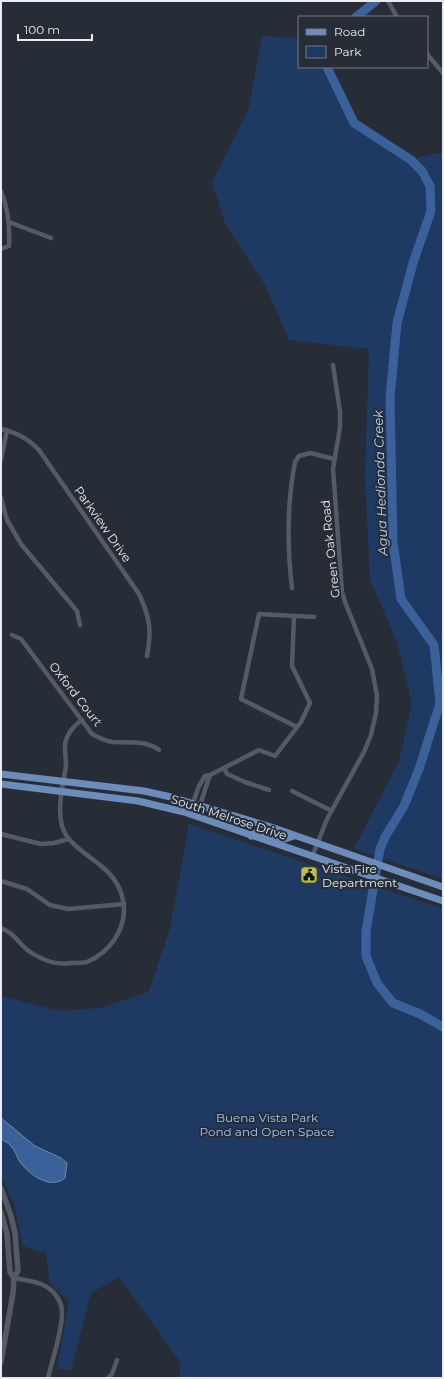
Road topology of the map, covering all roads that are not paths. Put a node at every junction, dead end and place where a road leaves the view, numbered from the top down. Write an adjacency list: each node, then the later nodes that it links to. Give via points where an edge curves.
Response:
1 (388, 1): 2 (street)
2 (396, 16)
3 (428, 55): 4 (street)
4 (443, 73)
5 (1, 191): 6 (street)
6 (9, 222): 7 (street); 8 (street, via 9,246)
7 (51, 238)
8 (1, 249)
9 (333, 366): 12 (street, Green Oak Road, via 340,412)
10 (1, 429): 11 (street, Parkview Drive)
11 (7, 430): 13 (street); 20 (street, Parkview Drive, via 24,437 39,450 140,594 150,623 151,638)
12 (334, 459): 15 (street, via 310,453 300,456 295,462 288,544); 33 (street, Green Oak Road, via 332,469 342,592 372,668 377,696 371,735)
13 (1, 460)
14 (1, 498): 18 (street, via 7,520 21,544 77,611)
15 (292, 588)
16 (294, 616): 17 (street); 22 (street, via 292,666 310,704); 22 (street, via 259,614 241,699)
17 (314, 617)
18 (80, 625)
19 (12, 635): 21 (street, Oxford Court, via 21,638)
20 (147, 656)
21 (82, 720): 23 (street, Oxford Court, via 92,734 104,740 146,744); 27 (street, via 69,734 65,746 66,764)
22 (297, 726): 24 (street, via 275,756 259,750)
23 (159, 750)
24 (224, 768): 26 (street); 29 (street, via 227,774)
25 (1, 774): 27 (main road, South Melrose Drive)
26 (210, 775): 32 (street); 32 (street, via 202,780)
27 (63, 781): 31 (street); 32 (main road, South Melrose Drive, via 144,791)
28 (1, 784): 31 (main road, South Melrose Drive)
29 (269, 790)
30 (292, 791): 33 (street)
31 (62, 792): 35 (main road, South Melrose Drive, via 162,806); 37 (street, via 62,824)
32 (196, 804): 36 (main road, South Melrose Drive)
33 (332, 811): 38 (street, Green Oak Road)
34 (1, 834): 37 (street, via 41,844)
35 (251, 836): 36 (main road, via 260,832 285,839); 39 (main road, South Melrose Drive)
36 (294, 836): 38 (main road, South Melrose Drive)
37 (69, 839): 43 (street, via 106,869 116,881)
38 (317, 843): 39 (street, Green Oak Road); 41 (main road, South Melrose Drive)
39 (312, 856): 42 (main road, South Melrose Drive)
40 (1, 881): 43 (street, via 27,889 50,905 68,909)
41 (443, 887)
42 (443, 901)
43 (124, 904): 44 (street, via 120,931 104,952 87,962 61,964 47,961 31,952 18,939)
44 (1, 928)
45 (1, 1188): 47 (street, via 15,1233 18,1271)
46 (1, 1212): 47 (street, via 7,1234 10,1272)
47 (14, 1278): 49 (street); 50 (street, via 42,1284 59,1299 62,1322)
48 (117, 1360): 51 (street)
49 (1, 1362)
50 (48, 1378)
51 (108, 1378)

